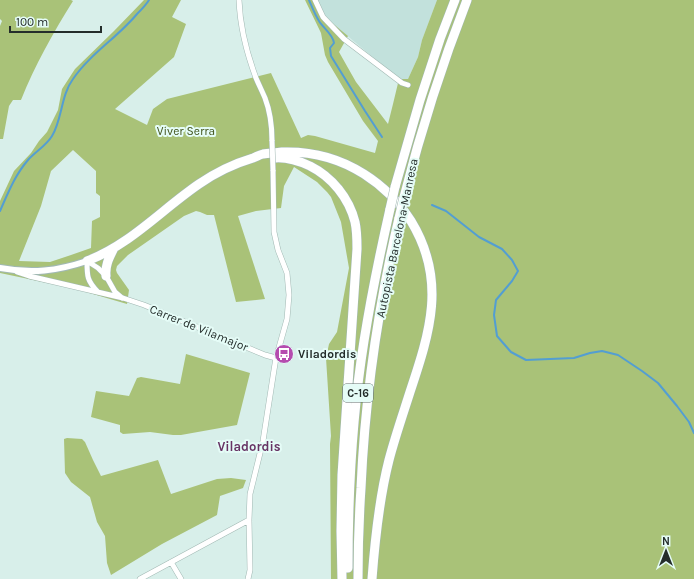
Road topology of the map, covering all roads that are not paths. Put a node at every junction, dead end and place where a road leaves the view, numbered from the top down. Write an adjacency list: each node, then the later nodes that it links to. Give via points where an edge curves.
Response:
1 (239, 0): 14 (street, bridge, via 241,24 249,56 269,111 274,232 287,273 287,319)
2 (315, 0): 5 (street, via 323,17 344,39)
3 (455, 0): 21 (highway, Autopista Barcelona-Manresa / C-16, bridge, via 420,100 395,188 375,278 360,372 351,462)
4 (467, 0): 22 (highway, Autopista Barcelona-Manresa / C-16, bridge, via 450,42 418,141 385,280 365,425)
5 (408, 85)
6 (255, 158): 7 (highway, via 215,174); 20 (highway, via 289,159 318,170 341,192 355,222 357,249 342,475); 23 (highway, via 269,153 300,152 315,154 356,168 397,201 419,236 428,261 432,286 429,328 385,477 379,506)
7 (114, 248): 8 (highway); 11 (highway, via 106,265)
8 (88, 261): 10 (street, via 45,271); 11 (street); 12 (street, via 87,276)
9 (0, 268): 10 (street)
10 (13, 270): 12 (street, Carrer de Vilamajor)
11 (106, 276): 13 (street, via 115,292)
12 (99, 292): 13 (street, Carrer de Vilamajor)
13 (123, 298): 14 (street, Carrer de Vilamajor)
14 (276, 358): 15 (street, via 263,441 250,494)
15 (249, 520): 16 (street); 19 (street)
16 (171, 562): 17 (street); 18 (street)
17 (140, 579)
18 (181, 579)
19 (248, 579)
20 (342, 579)
21 (348, 579)
22 (358, 579)
23 (372, 579)

